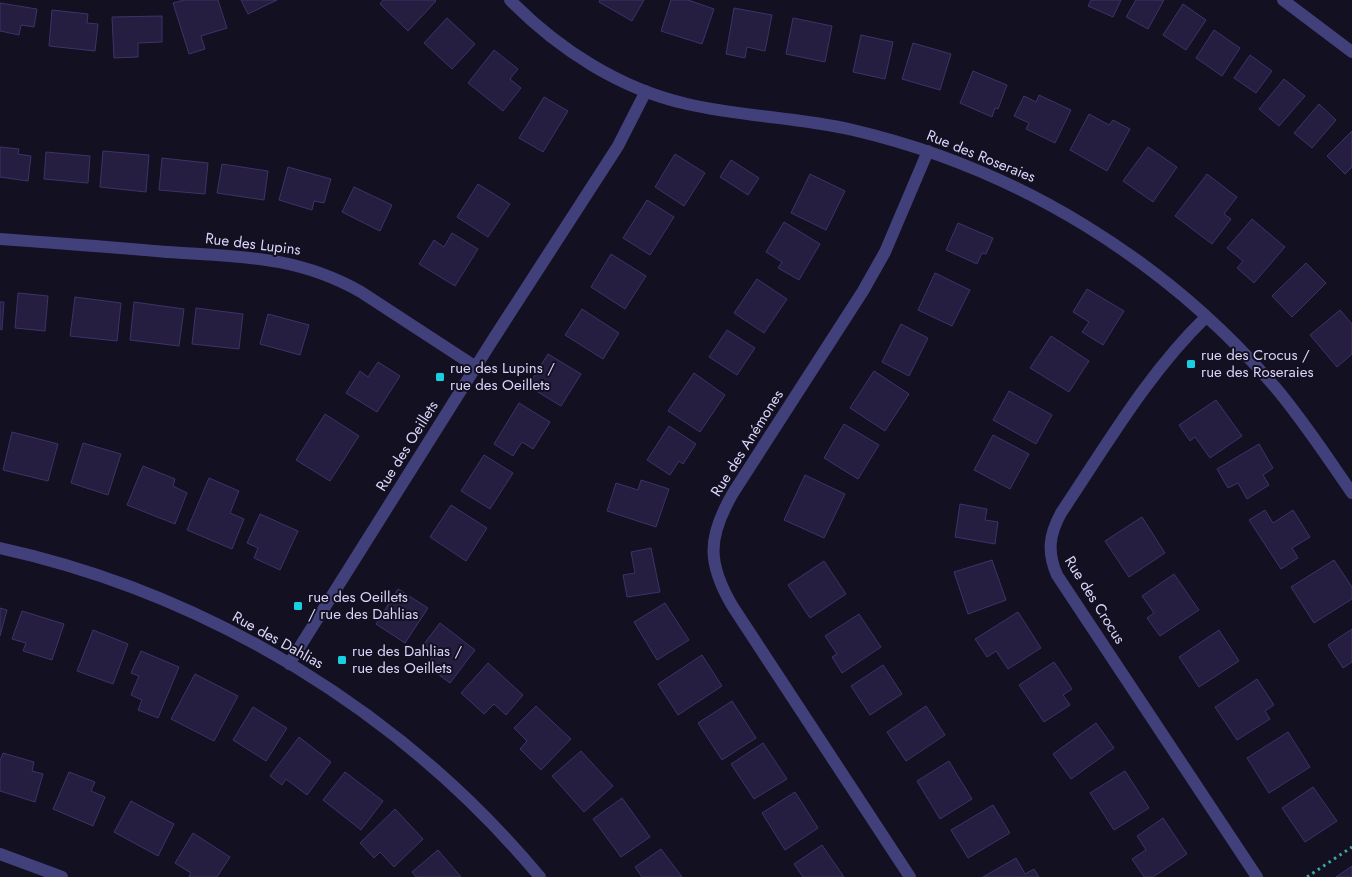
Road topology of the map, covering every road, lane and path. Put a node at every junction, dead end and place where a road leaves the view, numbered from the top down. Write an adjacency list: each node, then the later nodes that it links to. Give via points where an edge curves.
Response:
1 (510, 0): 4 (street, Rue des Roseraies, via 542,31 562,45 597,68)
2 (1283, 0): 3 (street)
3 (1352, 52)
4 (646, 92): 5 (street, Rue des Roseraies, via 703,107 853,130); 8 (street, Rue des Oeillets, via 618,146)
5 (928, 151): 7 (street, Rue des Roseraies, via 1003,181 1064,211 1127,253); 16 (street, Rue des Anémones, via 885,252 733,493 721,518 712,552 718,578 733,607)
6 (0, 239): 8 (street, Rue des Lupins, via 253,258 308,267 361,292)
7 (1206, 316): 9 (street, Rue des Roseraies, via 1275,387); 17 (street, Rue des Crocus, via 1140,396 1061,513 1052,533 1050,556 1057,575)
8 (476, 367): 11 (street, Rue des Oeillets)
9 (1352, 493)
10 (0, 548): 11 (street, Rue des Dahlias, via 83,571 154,596 252,642)
11 (289, 664): 15 (street, Rue des Dahlias, via 369,716 438,771 489,819)
12 (1352, 848): 18 (path)
13 (0, 854): 14 (street)
14 (62, 877)
15 (540, 877)
16 (910, 877)
17 (1257, 877)
18 (1307, 877)

